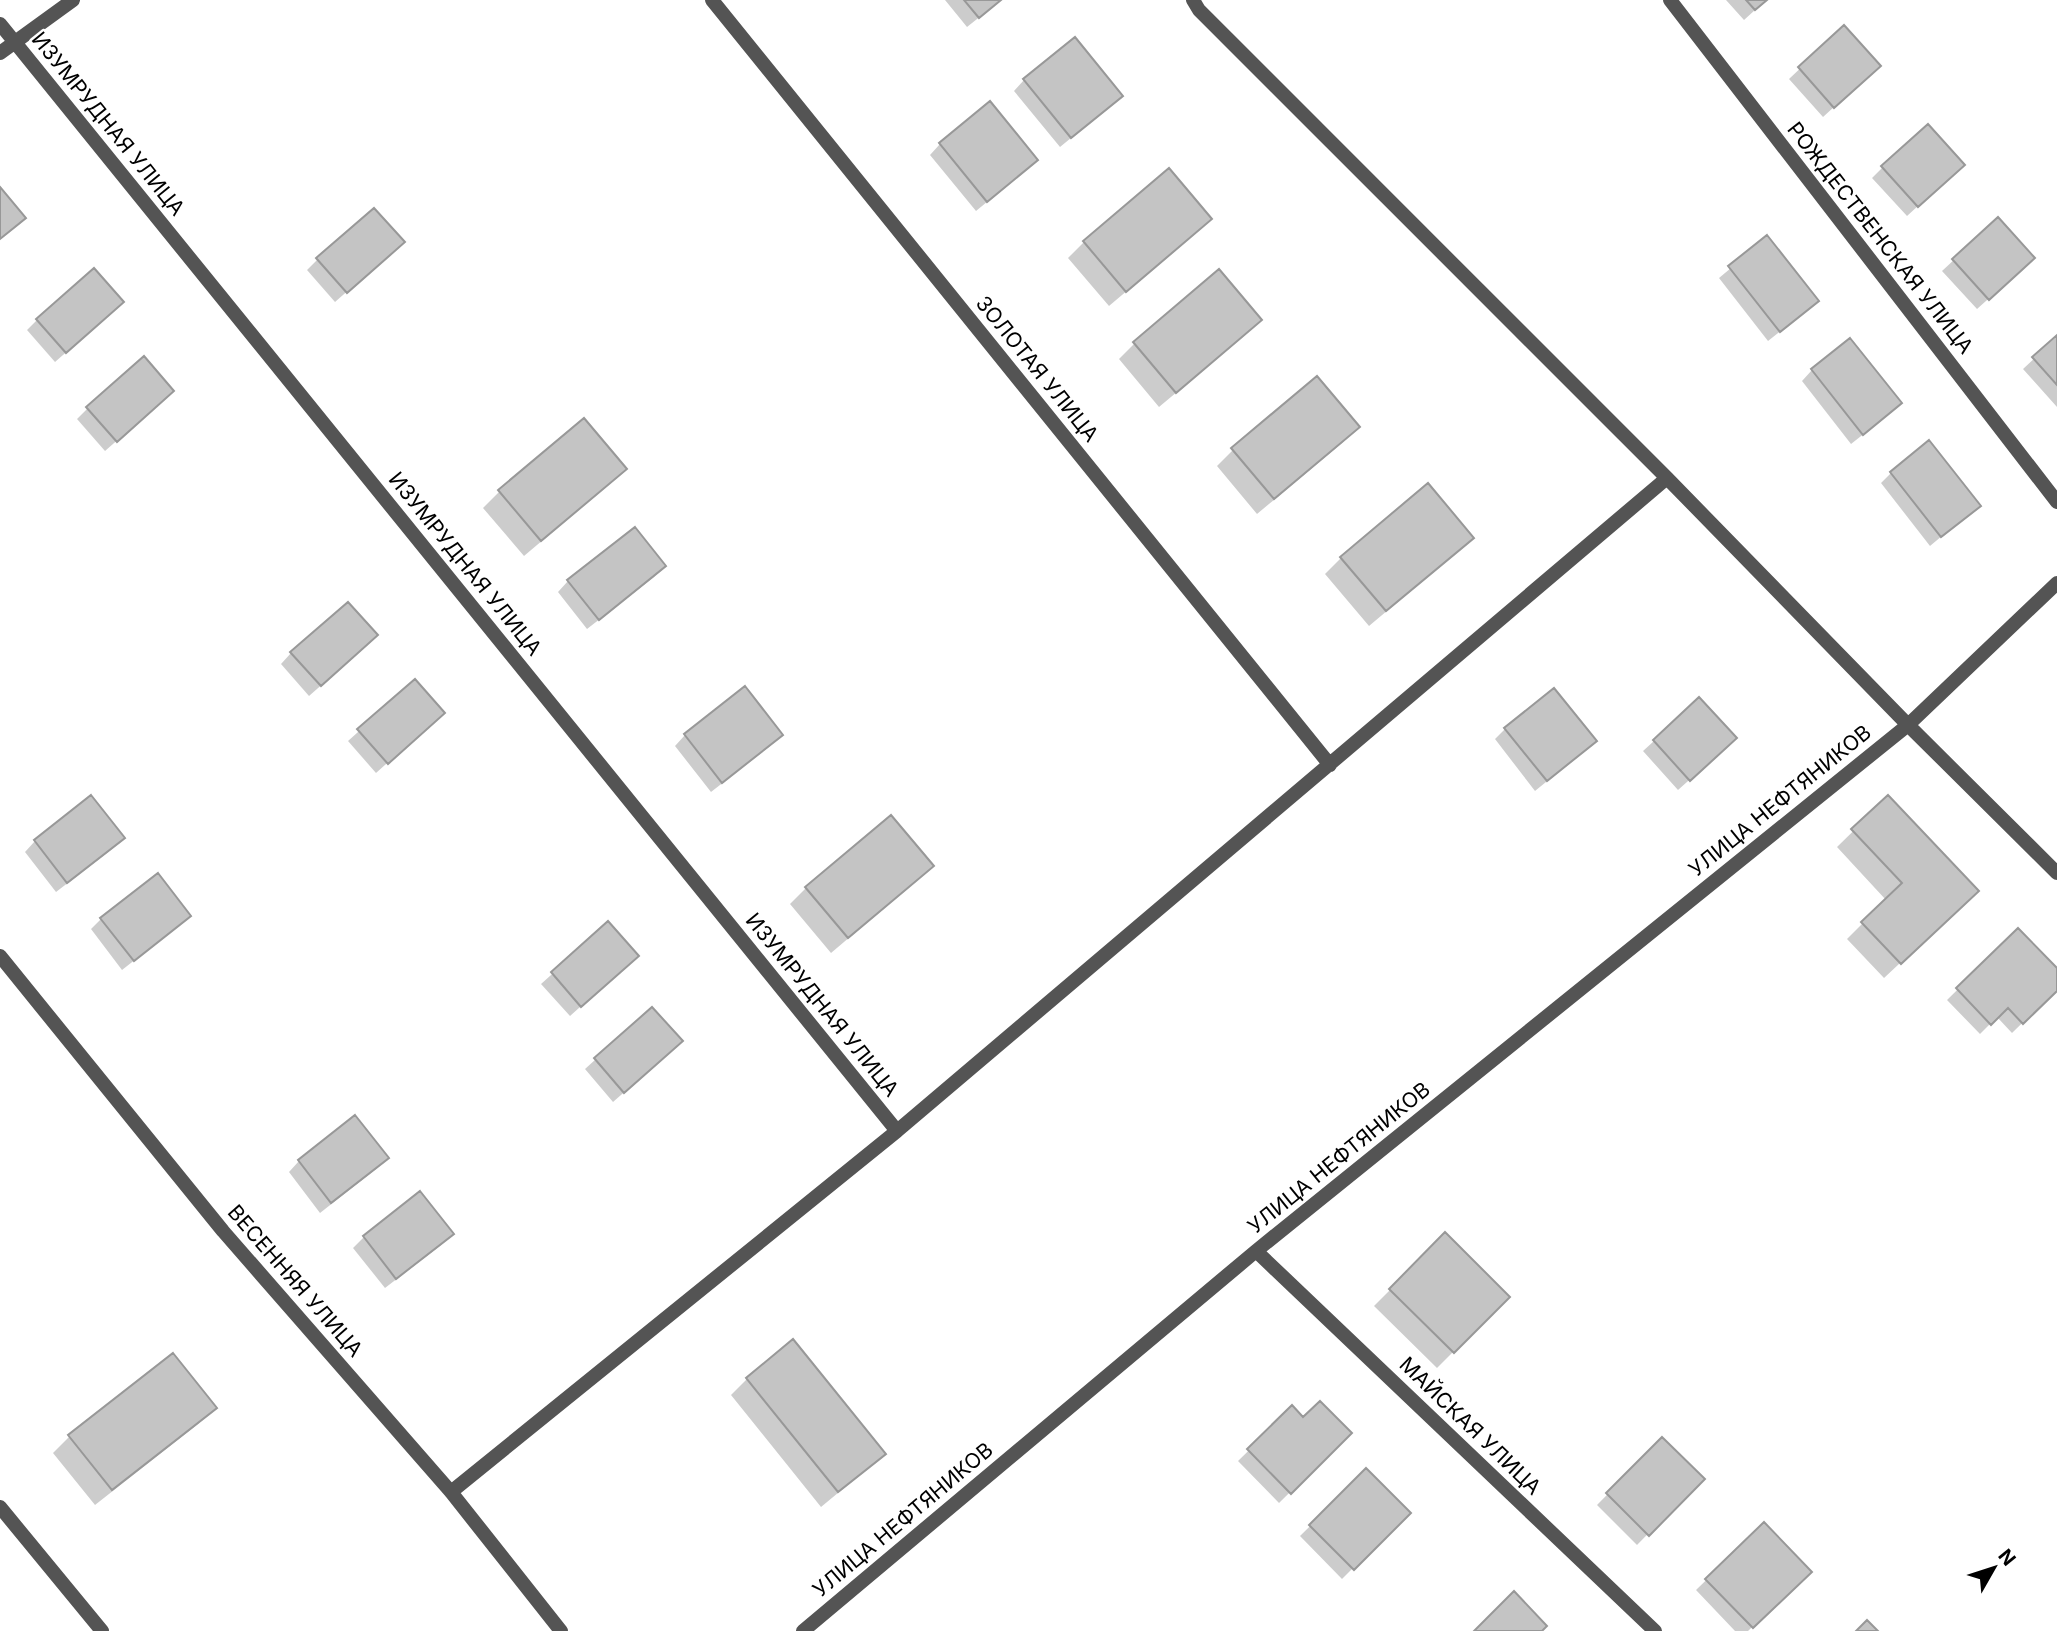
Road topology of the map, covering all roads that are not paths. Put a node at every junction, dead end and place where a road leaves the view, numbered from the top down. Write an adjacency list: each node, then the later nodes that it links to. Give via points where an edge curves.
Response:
1 (73, 0): 6 (street)
2 (712, 0): 12 (street, ЗОЛОТАЯ УЛИЦА)
3 (1193, 0): 8 (street)
4 (1670, 0): 9 (street, РОЖДЕСТВЕНСКАЯ УЛИЦА)
5 (0, 24): 6 (street, ИЗУМРУДНАЯ УЛИЦА)
6 (15, 42): 7 (street); 15 (street, ИЗУМРУДНАЯ УЛИЦА)
7 (0, 52)
8 (1667, 478): 11 (street); 12 (street)
9 (2057, 502)
10 (2057, 583): 11 (street)
11 (1908, 725): 13 (street); 16 (street, УЛИЦА НЕФТЯНИКОВ)
12 (1330, 765): 15 (street)
13 (2057, 873)
14 (0, 956): 17 (street, ВЕСЕННЯЯ УЛИЦА, via 223,1231)
15 (897, 1131): 17 (street)
16 (1256, 1251): 21 (street, УЛИЦА НЕФТЯНИКОВ); 22 (street, МАЙСКАЯ УЛИЦА)
17 (451, 1492): 20 (street, ВЕСЕННЯЯ УЛИЦА)
18 (0, 1507): 19 (street)
19 (102, 1631)
20 (561, 1631)
21 (803, 1631)
22 (1656, 1631)

